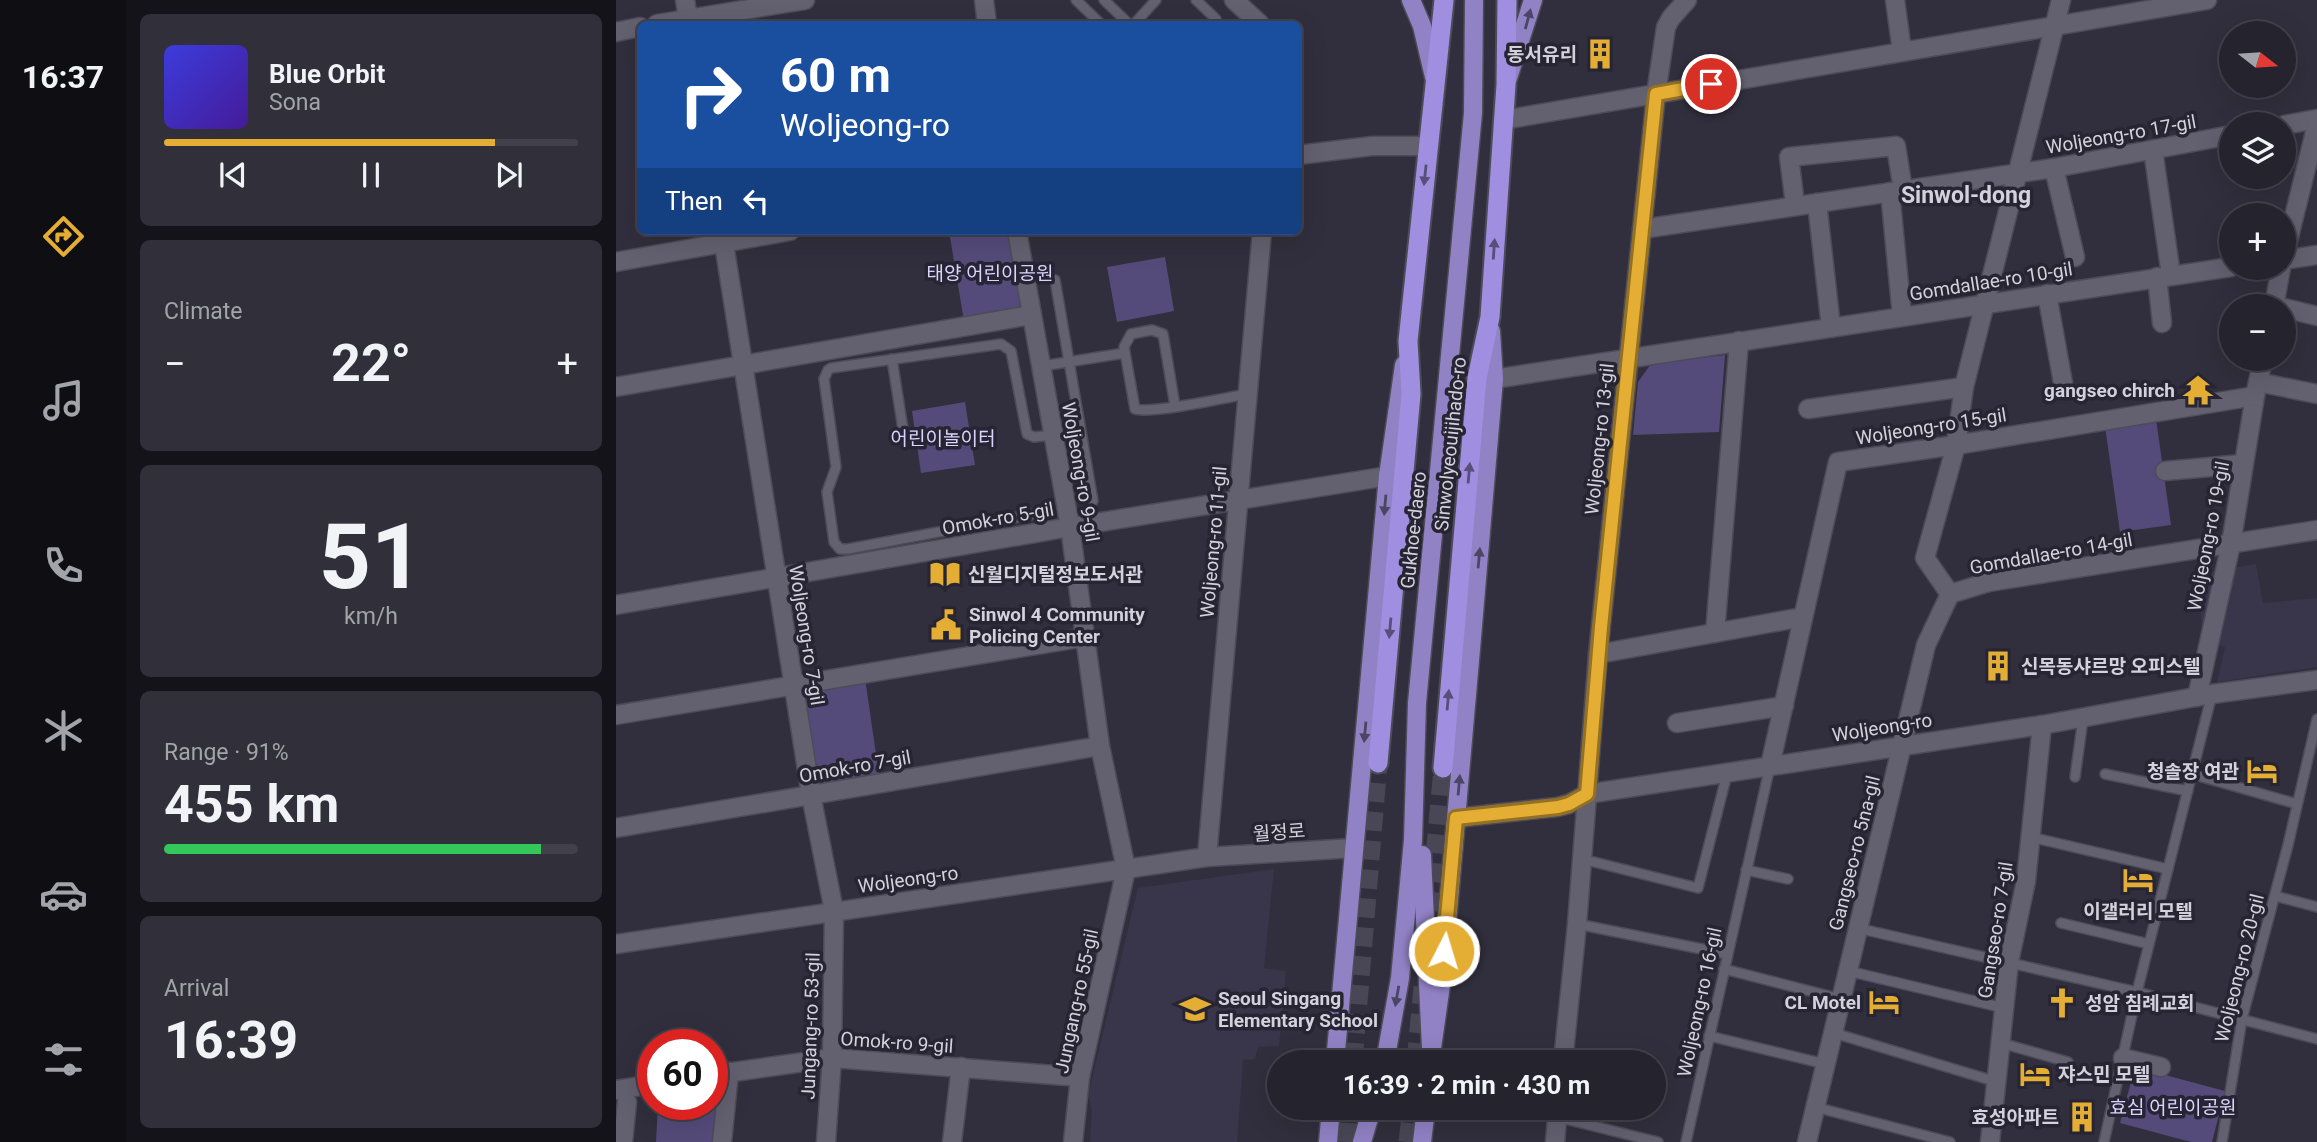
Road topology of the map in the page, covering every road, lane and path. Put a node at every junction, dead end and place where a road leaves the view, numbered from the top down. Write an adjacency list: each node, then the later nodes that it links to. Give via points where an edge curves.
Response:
1 (685, 0): 20 (street)
2 (805, 0): 21 (street)
3 (984, 0): 22 (street)
4 (1076, 0): 23 (lane)
5 (1104, 0): 24 (lane)
6 (1156, 0): 25 (lane)
7 (1196, 0): 19 (lane)
8 (1234, 0): 26 (street)
9 (1411, 0): 31 (main road)
10 (1444, 0): 31 (highway)
11 (1474, 0): 158 (main road, Gukhoe-daero, one-way to 158, via 1473,113 1417,703 1413,840 1400,978)
12 (1485, 0): 159 (main road, Gukhoe-daero, via 1484,115 1426,723 1422,874)
13 (1507, 0): 32 (highway, Sinwolyeouijihado-ro)
14 (1533, 0): 32 (main road, one-way to 14)
15 (1688, 0): 33 (street, Woljeong-ro 13-gil, via 1666,27)
16 (1895, 0): 30 (street)
17 (2061, 0): 27 (street, Woljeong-ro 17-gil)
18 (2207, 0): 27 (street)
19 (1216, 19)
20 (689, 21)
21 (694, 21)
22 (987, 21)
23 (1098, 21)
24 (1128, 21)
25 (1135, 21)
26 (1258, 21)
27 (2055, 25): 30 (street); 42 (street, Woljeong-ro 17-gil)
28 (637, 28): 29 (street)
29 (616, 32)
30 (1902, 51): 33 (street)
31 (1435, 83): 38 (highway)
32 (1506, 85): 34 (highway, Sinwolyeouijihado-ro)
33 (1656, 94): 34 (street); 47 (street, Woljeong-ro 13-gil)
34 (1503, 120): 65 (highway, Sinwolyeouijihado-ro, one-way to 34)
35 (2317, 121): 36 (street); 46 (street)
36 (2296, 124)
37 (2219, 137): 39 (street, Woljeong-ro 17-gil)
38 (1428, 146): 40 (street, via 1372,146); 68 (highway, one-way to 68)
39 (2152, 150): 41 (street, Woljeong-ro 17-gil); 57 (street)
40 (1302, 155)
41 (2054, 168): 42 (street, Woljeong-ro 17-gil); 53 (street)
42 (2018, 173): 43 (street); 60 (street, Woljeong-ro 17-gil)
43 (1897, 191): 44 (street); 45 (street, via 1896,146 1789,157); 63 (street)
44 (1816, 203): 45 (street); 67 (street)
45 (1795, 204): 47 (street)
46 (2296, 208)
47 (1642, 229): 71 (street, Woljeong-ro 13-gil)
48 (745, 235): 51 (street)
49 (1018, 235): 62 (street, Woljeong-ro 9-gil)
50 (1262, 235): 82 (street, Woljeong-ro 11-gil)
51 (723, 237): 55 (street); 74 (street, Woljeong-ro 7-gil)
52 (2317, 255): 54 (street)
53 (2075, 257)
54 (2296, 257)
55 (616, 262)
56 (2219, 269): 57 (street, Gomdallae-ro 10-gil)
57 (2164, 276): 59 (street, Gomdallae-ro 10-gil); 66 (street)
58 (1055, 280): 73 (lane)
59 (2047, 294): 60 (street, Gomdallae-ro 10-gil); 78 (street)
60 (1985, 304): 63 (street, Gomdallae-ro 10-gil); 80 (street, Woljeong-ro 17-gil)
61 (2296, 311): 64 (street)
62 (1031, 315): 74 (street); 75 (street, Woljeong-ro 9-gil)
63 (1902, 316): 67 (street, Gomdallae-ro 10-gil)
64 (2317, 316)
65 (1490, 317): 77 (main road); 118 (highway, Sinwolyeouijihado-ro, one-way to 65, via 1477,378)
66 (2162, 323)
67 (1831, 327): 69 (street, Gomdallae-ro 10-gil)
68 (1408, 341): 91 (main road); 116 (highway, one-way to 116, via 1411,394)
69 (1739, 341): 71 (street, Gomdallae-ro 10-gil); 102 (street)
70 (1125, 353): 73 (lane); 84 (lane, via 1135,409); 84 (lane, via 1131,334 1152,330 1163,334)
71 (1629, 358): 77 (street, Gomdallae-ro 10-gil); 104 (street, Woljeong-ro 13-gil)
72 (892, 359): 86 (lane, via 1006,345 1013,356 1027,433); 87 (lane); 94 (lane, via 831,368 825,374 836,467 827,492 836,546 848,549)
73 (1069, 361): 75 (lane); 93 (lane)
74 (744, 364): 79 (street); 98 (street, Woljeong-ro 7-gil)
75 (1042, 366): 86 (street, Woljeong-ro 9-gil)
76 (2260, 371): 81 (street, Woljeong-ro 19-gil)
77 (1494, 379): 127 (main road, one-way to 77)
78 (2063, 383)
79 (616, 387)
80 (1964, 387): 85 (street); 88 (street, Woljeong-ro 17-gil)
81 (2256, 389): 83 (street); 88 (street, Woljeong-ro 15-gil); 89 (street, Woljeong-ro 19-gil)
82 (1247, 394): 84 (lane); 92 (street, Woljeong-ro 11-gil)
83 (2317, 394)
84 (1175, 406)
85 (1808, 409)
86 (1054, 435): 95 (street, Woljeong-ro 9-gil)
87 (905, 442)
88 (1955, 445): 99 (street, Woljeong-ro 17-gil, via 1925,558); 101 (street, Woljeong-ro 15-gil, via 1838,462)
89 (2243, 464): 90 (street); 97 (street, Woljeong-ro 19-gil)
90 (2165, 471)
91 (1388, 476): 92 (street, Omok-ro 5-gil); 130 (main road, one-way to 130)
92 (1238, 500): 95 (street, Omok-ro 5-gil); 131 (street, Woljeong-ro 11-gil)
93 (1093, 501)
94 (1035, 514)
95 (1070, 527): 98 (street, Omok-ro 5-gil); 103 (street, Woljeong-ro 9-gil)
96 (2317, 530): 97 (street, Gomdallae-ro 14-gil)
97 (2231, 544): 99 (street, Gomdallae-ro 14-gil, via 1989,582); 107 (street, Woljeong-ro 19-gil)
98 (777, 577): 100 (street, Omok-ro 5-gil); 106 (street, Woljeong-ro 7-gil)
99 (1950, 594): 114 (street, Gomdallae-ro 14-gil, via 1926,645)
100 (616, 605)
101 (1803, 617): 102 (street); 108 (street, Woljeong-ro 15-gil)
102 (1715, 633): 104 (street)
103 (1085, 637): 106 (street); 115 (street, Woljeong-ro 9-gil)
104 (1598, 654): 124 (street, Woljeong-ro 13-gil)
105 (2317, 680): 107 (street, Woljeong-ro)
106 (794, 687): 109 (street); 125 (street, Woljeong-ro 7-gil)
107 (2204, 695): 110 (street, Woljeong-ro); 120 (lane)
108 (1784, 706): 112 (street); 117 (street, Woljeong-ro 15-gil)
109 (616, 715)
110 (2083, 719): 113 (street, Woljeong-ro); 122 (lane)
111 (2317, 719): 126 (lane, Woljeong-ro 20-gil)
112 (1677, 723)
113 (2042, 725): 114 (street, Woljeong-ro); 129 (street, Gangseo-ro 7-gil)
114 (1902, 745): 117 (street, Woljeong-ro); 142 (street, Gangseo-ro 5na-gil)
115 (1100, 746): 125 (street, Omok-ro 7-gil); 133 (street, Woljeong-ro 9-gil)
116 (1378, 763)
117 (1770, 766): 119 (street, Woljeong-ro); 135 (lane, Woljeong-ro 16-gil)
118 (1443, 768)
119 (1727, 774): 124 (street, Woljeong-ro); 132 (lane, via 1698,888)
120 (2192, 774): 123 (lane); 126 (lane)
121 (2105, 775): 123 (lane)
122 (2076, 777)
123 (2188, 791): 134 (lane)
124 (1587, 794): 127 (street, Woljeong-ro, via 1558,807); 132 (street, Woljeong-ro 13-gil)
125 (811, 795): 128 (street, Omok-ro 7-gil); 139 (street, Woljeong-ro 7-gil)
126 (2297, 804): 137 (lane, Woljeong-ro 20-gil)
127 (1456, 818): 160 (main road)
128 (616, 828)
129 (2031, 837): 134 (lane); 146 (street, Gangseo-ro 7-gil)
130 (1354, 848): 131 (street, 월정로); 157 (main road)
131 (1207, 857): 133 (street, Woljeong-ro)
132 (1582, 859): 141 (street, Woljeong-ro 13-gil)
133 (1126, 869): 139 (street, Woljeong-ro); 169 (street, Jungang-ro 55-gil)
134 (2168, 869): 144 (lane)
135 (1746, 870): 136 (lane); 145 (lane, Woljeong-ro 16-gil)
136 (1788, 879)
137 (2274, 896): 138 (lane); 152 (lane, Woljeong-ro 20-gil)
138 (2317, 907)
139 (834, 911): 143 (street, Woljeong-ro); 162 (street, Jungang-ro 53-gil)
140 (2061, 923): 144 (lane)
141 (1577, 924): 145 (lane); 161 (street, Woljeong-ro 13-gil)
142 (1857, 928): 146 (lane); 148 (street, Gangseo-ro 5na-gil)
143 (616, 944)
144 (2149, 944): 149 (lane)
145 (1727, 954): 147 (lane, Woljeong-ro 16-gil)
146 (2008, 962): 149 (lane); 151 (street, Gangseo-ro 7-gil)
147 (1724, 969): 150 (lane); 154 (lane, Woljeong-ro 16-gil)
148 (1848, 971): 150 (street, Gangseo-ro 5na-gil); 151 (lane)
149 (2137, 992): 152 (lane); 163 (lane)
150 (1841, 999): 153 (street, Gangseo-ro 5na-gil)
151 (2004, 1008): 156 (street, Gangseo-ro 7-gil)
152 (2242, 1019): 155 (lane); 194 (lane, Woljeong-ro 20-gil)
153 (1833, 1033): 165 (street, Gangseo-ro 5na-gil); 170 (lane)
154 (1709, 1036): 165 (lane); 189 (lane, Woljeong-ro 16-gil)
155 (2317, 1039)
156 (2001, 1043): 164 (lane); 170 (street, Gangseo-ro 7-gil)
157 (1336, 1050)
158 (1387, 1050)
159 (1430, 1050)
160 (1431, 1050)
161 (1564, 1050)
162 (832, 1058): 166 (street, Omok-ro 9-gil); 168 (street, Omok-ro 9-gil); 181 (street, Jungang-ro 53-gil)
163 (2123, 1058): 167 (street); 193 (lane)
164 (2068, 1062)
165 (1825, 1064): 172 (street, Gangseo-ro 5na-gil)
166 (961, 1067): 169 (street, Omok-ro 9-gil); 182 (street)
167 (2161, 1067)
168 (728, 1073)
169 (1080, 1077): 183 (street, Jungang-ro 55-gil)
170 (1997, 1082): 192 (street, Gangseo-ro 7-gil)
171 (622, 1096): 179 (street)
172 (1815, 1107): 190 (street, Gangseo-ro 5na-gil); 191 (lane)
173 (721, 1120): 180 (street)
174 (1330, 1120): 184 (main road)
175 (1369, 1120): 185 (main road)
176 (1425, 1120): 186 (main road)
177 (1557, 1120): 187 (street)
178 (1585, 1120): 188 (lane)
179 (623, 1142)
180 (722, 1142)
181 (826, 1142)
182 (952, 1142)
183 (1073, 1142)
184 (1328, 1142)
185 (1362, 1142)
186 (1422, 1142)
187 (1555, 1142)
188 (1658, 1142)
189 (1686, 1142)
190 (1807, 1142)
191 (1950, 1142)
192 (1990, 1142)
193 (2104, 1142)
194 (2222, 1142)

